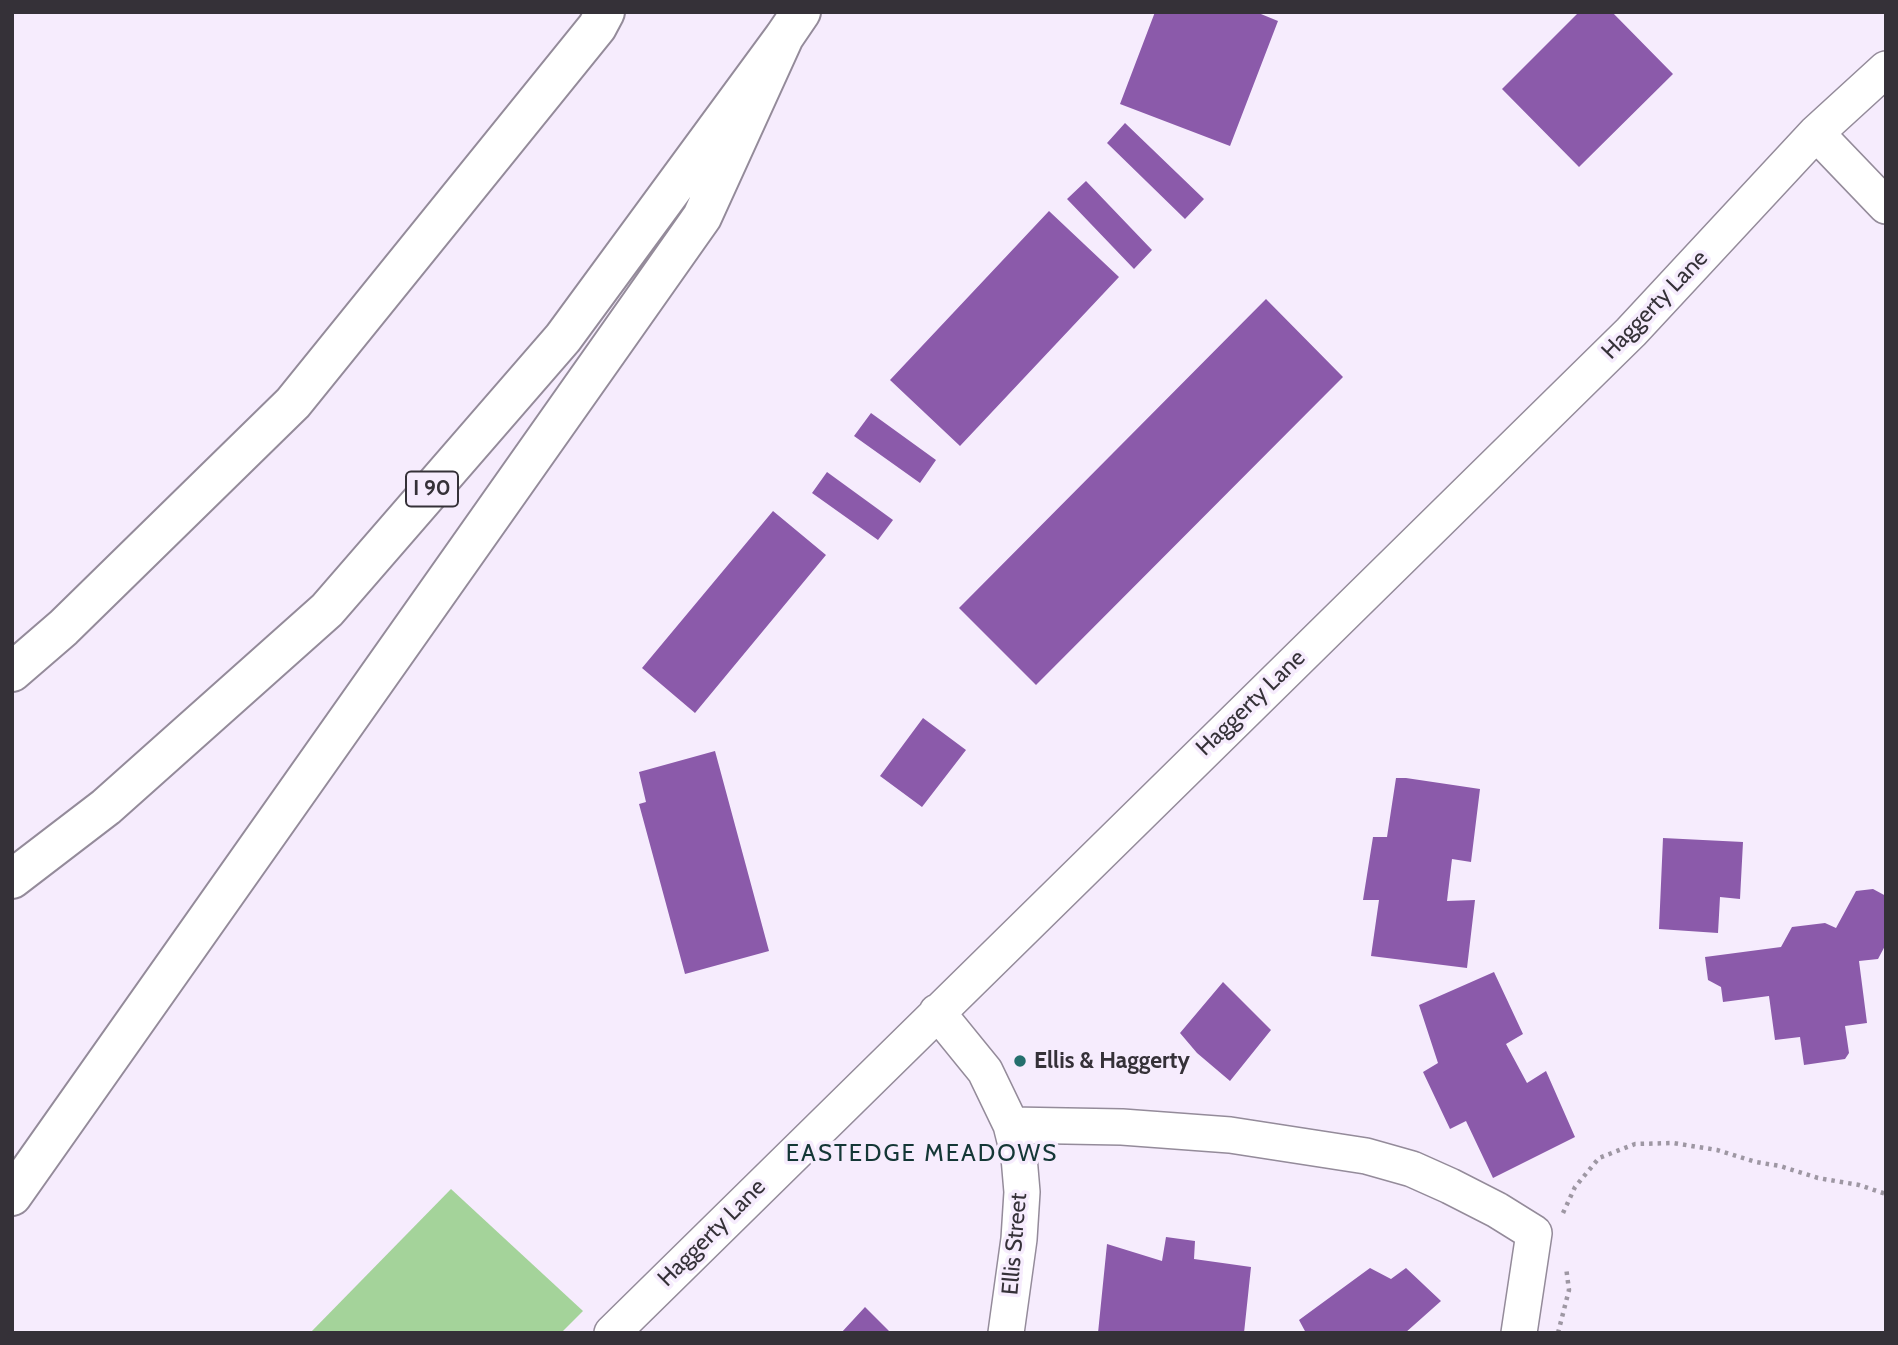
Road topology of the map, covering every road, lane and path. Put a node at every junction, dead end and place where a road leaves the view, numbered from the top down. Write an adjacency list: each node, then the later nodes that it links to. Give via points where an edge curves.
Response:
1 (605, 12): 6 (highway, via 293,403 63,628)
2 (792, 25): 7 (highway, I 90, via 563,338 327,610 106,807); 11 (highway, via 702,217)
3 (1886, 69): 4 (street, Haggerty Lane)
4 (1816, 133): 5 (street); 8 (street, Haggerty Lane, via 1631,332)
5 (1886, 206)
6 (12, 671)
7 (12, 879)
8 (937, 1012): 9 (street, Ellis Street, via 985,1071); 14 (street, Haggerty Lane)
9 (1011, 1125): 15 (street, Ellis Street, via 1022,1192); 16 (street, via 1230,1135 1366,1156 1412,1169 1534,1233)
10 (1886, 1194): 12 (path, via 1717,1150 1673,1143 1635,1144 1599,1158 1575,1187)
11 (12, 1196)
12 (1561, 1218)
13 (1566, 1266): 17 (path, via 1569,1290)
14 (612, 1333)
15 (1006, 1333)
16 (1519, 1333)
17 (1558, 1333)

